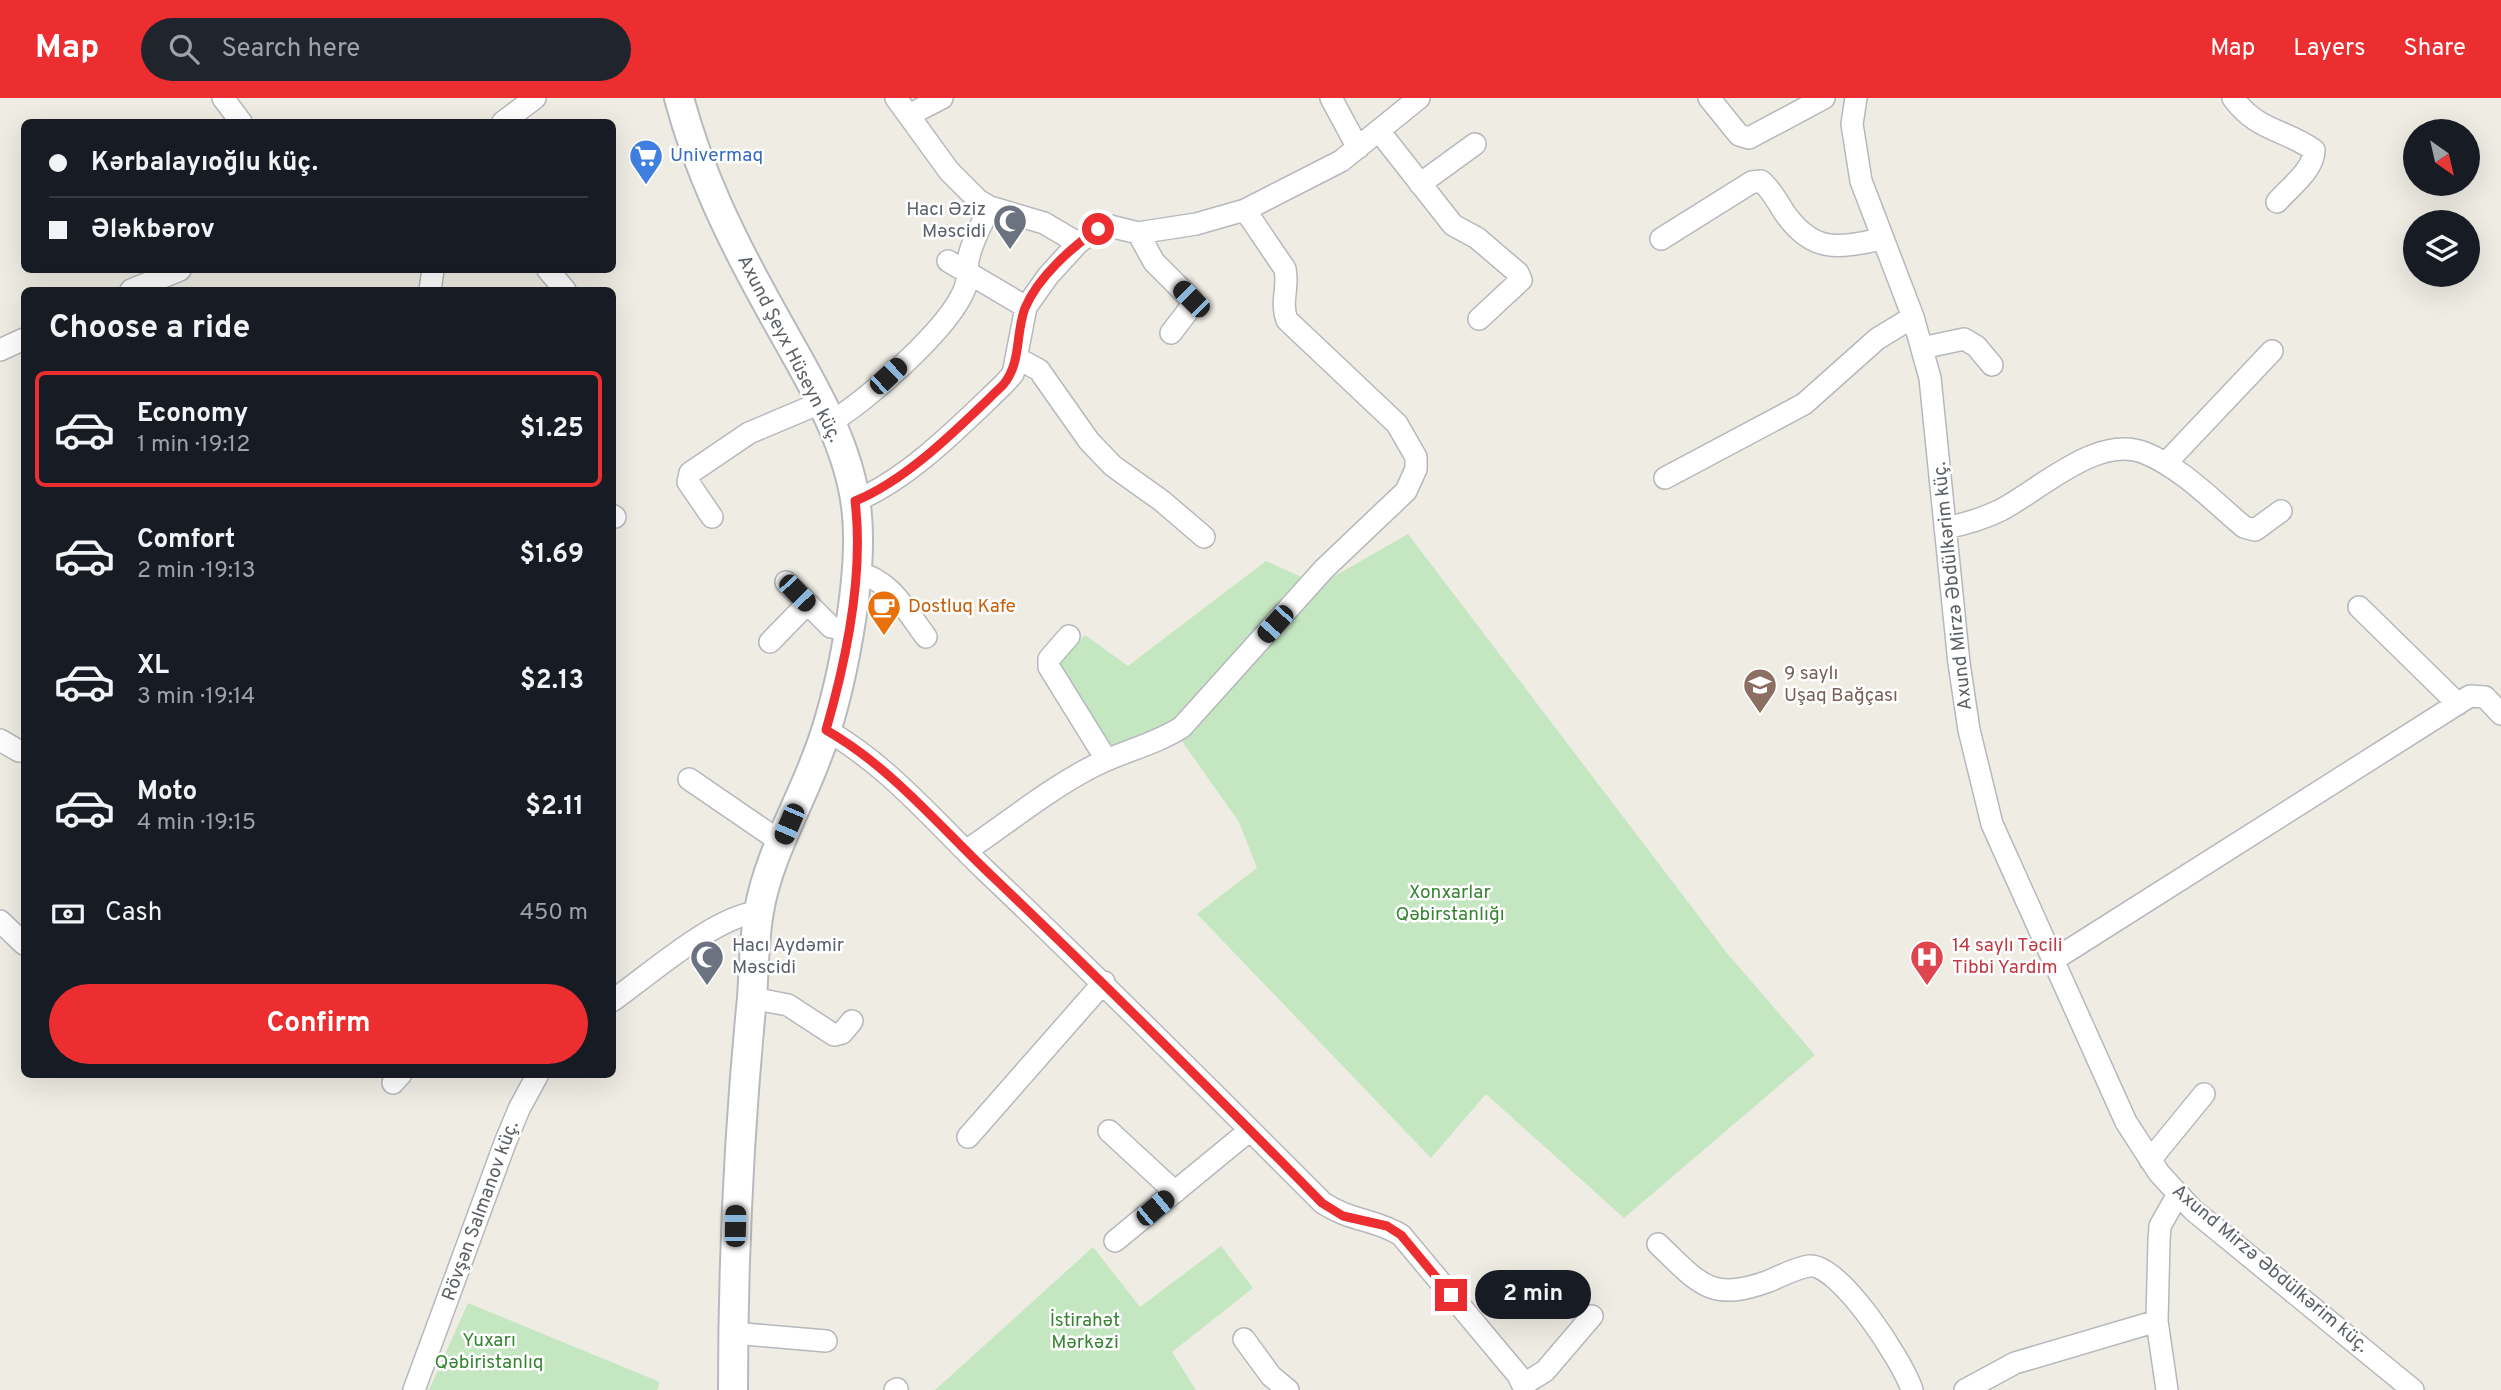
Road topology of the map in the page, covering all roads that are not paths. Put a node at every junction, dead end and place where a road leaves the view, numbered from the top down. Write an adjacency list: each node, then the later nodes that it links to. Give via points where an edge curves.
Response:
1 (223, 98): 13 (street)
2 (535, 98): 14 (street)
3 (680, 98): 42 (main road, Axund Şeyx Hüseyn küç., via 722,216)
4 (896, 98): 12 (street)
5 (942, 98): 12 (street)
6 (1331, 98): 17 (street)
7 (1419, 98): 15 (street)
8 (1709, 98): 9 (street, via 1739,135 1749,138)
9 (1824, 98)
10 (1856, 98): 24 (street, Axund Mirzə Əbdülkərim küç., via 1854,151)
11 (2233, 98): 19 (street, via 2256,123 2314,150 2305,172)
12 (909, 115): 20 (street, via 949,171)
13 (239, 119)
14 (507, 119)
15 (1379, 131): 17 (street); 18 (street)
16 (1475, 144): 18 (street)
17 (1358, 148): 21 (street, via 1319,175)
18 (1420, 184): 34 (street, via 1453,225 1477,238 1518,273 1521,280)
19 (2277, 202)
20 (990, 207): 25 (street, via 1026,215); 29 (street, via 973,242)
21 (1245, 210): 22 (street); 63 (street, via 1285,269 1282,308 1287,320 1397,424 1416,457 1416,470 1400,498 1324,569 1193,717 1170,735)
22 (1138, 233): 25 (street, via 1110,226); 35 (street, via 1154,262 1191,299 1191,307)
23 (1661, 239): 24 (street, via 1760,181 1793,225 1813,241 1842,248)
24 (1882, 239): 33 (street, Axund Mirzə Əbdülkərim küç.)
25 (1078, 243): 32 (street)
26 (948, 261): 29 (street)
27 (173, 273): 30 (street)
28 (551, 273): 31 (street)
29 (968, 273): 32 (street); 42 (street, via 965,288 937,330 856,407)
30 (138, 287)
31 (562, 287)
32 (1026, 307): 40 (street)
33 (1913, 317): 37 (street, Axund Mirzə Əbdülkərim küç.); 44 (street, via 1877,339 1804,404)
34 (1479, 319)
35 (1171, 333)
36 (21, 340): 38 (street)
37 (1922, 348): 41 (street, via 1964,339); 48 (street, Axund Mirzə Əbdülkərim küç., via 1935,412)
38 (0, 350)
39 (2272, 351): 43 (street)
40 (1017, 358): 45 (street, via 1013,374 988,400 904,473); 49 (street, via 1039,370 1089,441 1113,466)
41 (1993, 365)
42 (825, 414): 45 (main road, Axund Şeyx Hüseyn küç.); 47 (street, via 749,433 690,473 688,482)
43 (2165, 463): 46 (street, via 2244,527 2255,530); 48 (street, via 2129,447 2113,448 2092,455 2001,510)
44 (1665, 478)
45 (855, 501): 50 (main road, Axund Şeyx Hüseyn küç.)
46 (2281, 511)
47 (712, 517)
48 (1945, 528): 70 (street, Axund Mirzə Əbdülkərim küç., via 1969,730 1987,806)
49 (1204, 537)
50 (856, 572): 54 (main road, Axund Şeyx Hüseyn küç.); 56 (street, via 873,576 891,590)
51 (786, 582): 52 (street)
52 (807, 604): 54 (street, via 831,627); 57 (street)
53 (2359, 607): 58 (street)
54 (847, 631): 60 (main road, Axund Şeyx Hüseyn küç.)
55 (1069, 636): 63 (street, via 1049,659 1049,667)
56 (926, 637)
57 (770, 642)
58 (2458, 704): 59 (street, via 2470,696 2485,697); 70 (street)
59 (2501, 713)
60 (826, 730): 65 (main road, Axund Şeyx Hüseyn küç.); 66 (street, via 881,768)
61 (0, 740): 62 (street)
62 (19, 751)
63 (1105, 759): 66 (street)
64 (689, 779): 65 (street)
65 (781, 842): 67 (main road, Axund Şeyx Hüseyn küç.)
66 (965, 851): 71 (street)
67 (759, 912): 72 (street, via 736,916 714,929); 73 (main road, Axund Şeyx Hüseyn küç.)
68 (0, 921): 69 (street)
69 (21, 941)
70 (2055, 959): 80 (street, Axund Mirzə Əbdülkərim küç., via 2126,1122)
71 (1104, 982): 77 (street); 79 (street)
72 (616, 998)
73 (752, 998): 74 (street, via 788,1005 834,1035); 87 (main road, Axund Şeyx Hüseyn küç., via 737,1160)
74 (852, 1021)
75 (536, 1078): 91 (street, Rövşən Salmanov küç., via 505,1143)
76 (2204, 1094): 80 (street)
77 (1250, 1130): 81 (street); 90 (street, via 1322,1203 1343,1216 1387,1226 1401,1235)
78 (1109, 1131): 81 (street)
79 (968, 1137)
80 (2150, 1160): 82 (street, Axund Mirzə Əbdülkərim küç.)
81 (1175, 1192): 83 (street)
82 (2177, 1196): 86 (street, via 2160,1226); 97 (street, Axund Mirzə Əbdülkərim küç.)
83 (1115, 1241)
84 (1658, 1244): 94 (street, via 1695,1279 1727,1292 1809,1266 1822,1267 1893,1349)
85 (1591, 1316): 90 (street, via 1545,1371)
86 (2157, 1321): 95 (street, via 2015,1363); 96 (street)
87 (733, 1333): 89 (street); 92 (main road, Axund Şeyx Hüseyn küç.)
88 (1244, 1339): 93 (street, via 1271,1376)
89 (826, 1341)
90 (1524, 1387)
91 (414, 1390)
92 (733, 1390)
93 (1288, 1390)
94 (1912, 1390)
95 (1965, 1390)
96 (2167, 1390)
97 (2413, 1390)

